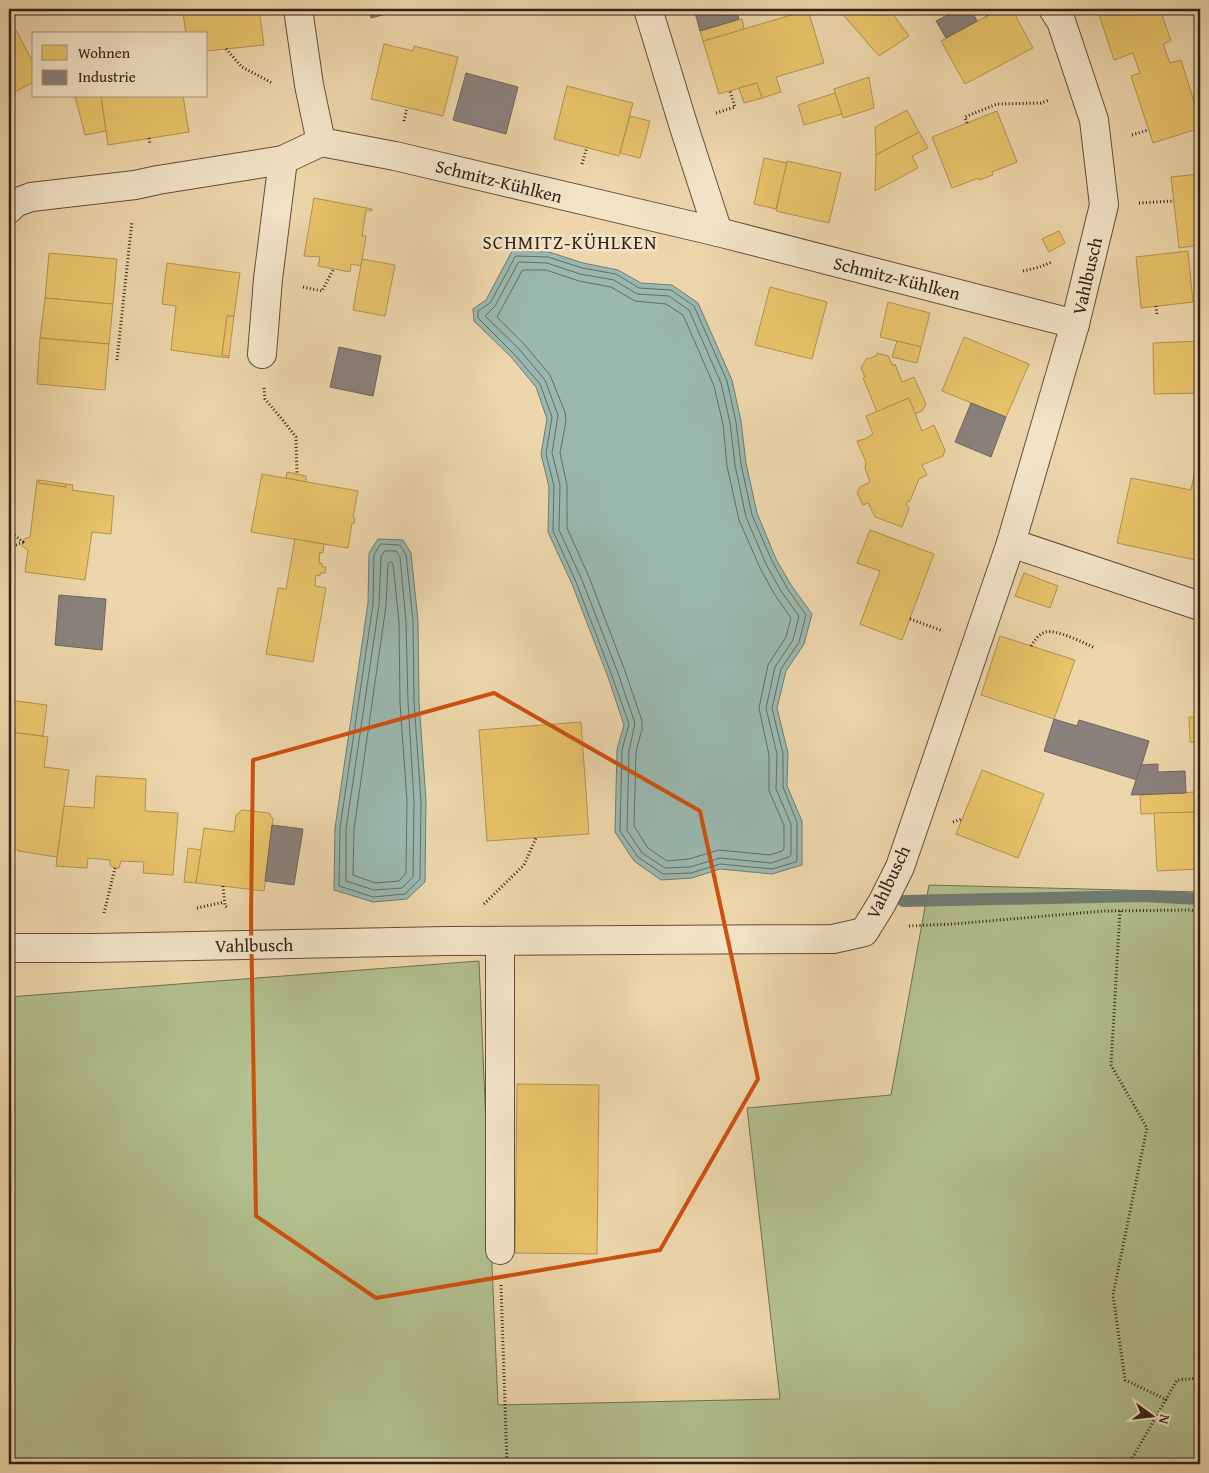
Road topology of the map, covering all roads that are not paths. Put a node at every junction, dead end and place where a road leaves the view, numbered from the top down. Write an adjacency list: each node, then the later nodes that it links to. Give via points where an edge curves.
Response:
1 (298, 9): 4 (street)
2 (648, 9): 7 (street)
3 (1053, 9): 8 (street, Vahlbusch, via 1061,22 1094,120 1104,205)
4 (321, 142): 5 (street); 7 (street, Schmitz-Kühlken, via 395,156)
5 (283, 160): 6 (street, via 136,185 31,197); 9 (street)
6 (9, 209)
7 (718, 232): 8 (street, Schmitz-Kühlken)
8 (1075, 324): 10 (street, Vahlbusch)
9 (262, 342)
10 (1011, 543): 11 (street); 12 (street, Vahlbusch, via 900,867 864,932 834,939)
11 (1200, 606)
12 (500, 941): 13 (street, Vahlbusch); 14 (street)
13 (9, 948)
14 (500, 1250)

